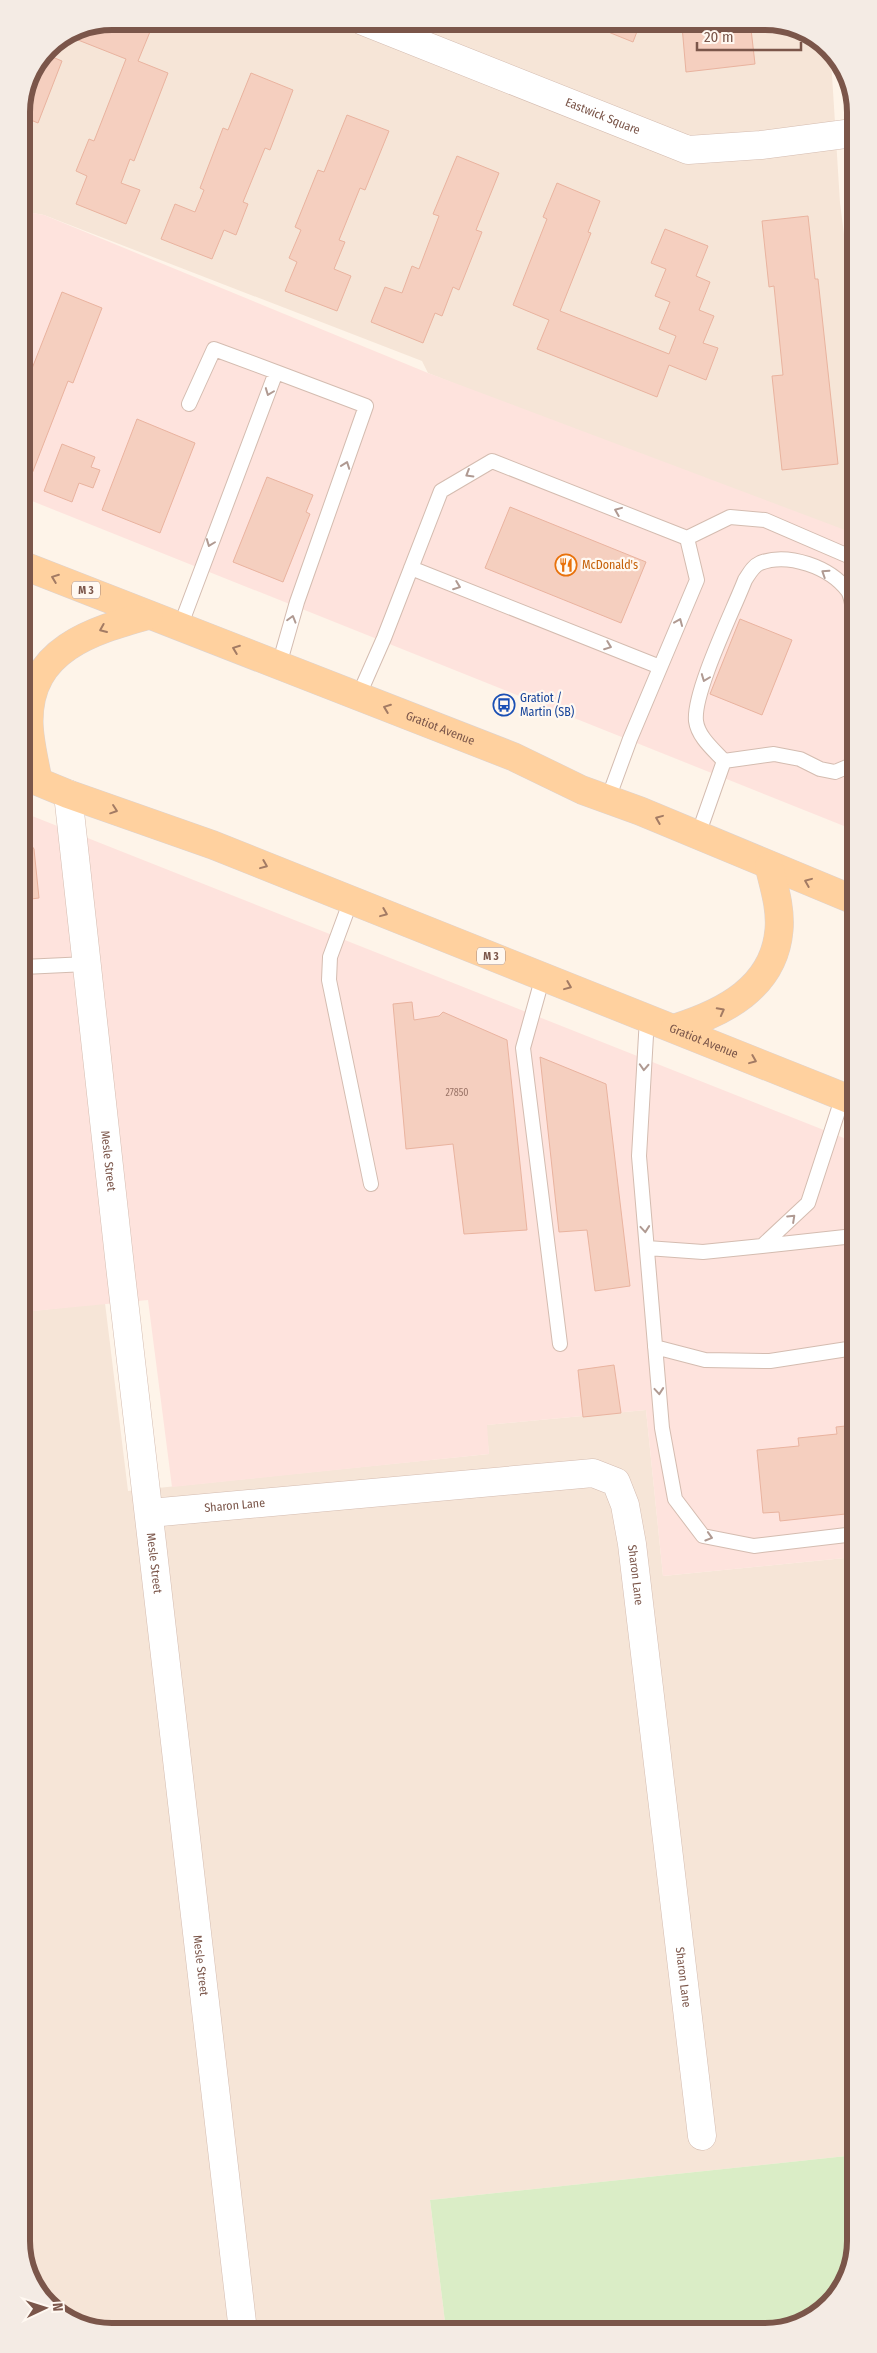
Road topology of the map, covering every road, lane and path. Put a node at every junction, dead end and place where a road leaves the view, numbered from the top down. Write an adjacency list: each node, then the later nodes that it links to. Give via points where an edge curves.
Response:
1 (386, 30): 2 (street, Eastwick Square, via 688,150)
2 (847, 134)
3 (276, 372): 4 (lane, via 214,349); 11 (lane, one-way to 11); 12 (lane, one-way to 3, via 297,602 366,406)
4 (189, 404)
5 (687, 538): 6 (lane, via 730,517 765,520); 8 (lane, one-way to 8, via 492,460 441,492); 13 (lane, one-way to 5, via 697,580)
6 (847, 555)
7 (30, 568): 10 (main road, Gratiot Avenue / M 3, one-way to 7)
8 (411, 568): 13 (lane, one-way to 13); 14 (lane)
9 (847, 591): 16 (lane, one-way to 16, via 819,568 792,560 758,563 751,570 703,683 698,706 696,721 700,735)
10 (149, 614): 11 (main road, Gratiot Avenue / M 3); 15 (main road, one-way to 15, via 108,626 78,640 56,656 41,671 32,695)
11 (180, 627): 12 (main road, Gratiot Avenue / M 3, one-way to 11)
12 (279, 665): 14 (main road, Gratiot Avenue / M 3)
13 (660, 666): 20 (lane)
14 (358, 697): 20 (main road, Gratiot Avenue / M 3, one-way to 14, via 582,790 514,757)
15 (30, 712)
16 (724, 761): 17 (lane, via 774,754 835,772); 21 (lane)
17 (847, 767)
18 (30, 778): 19 (main road, Gratiot Avenue / M 3)
19 (68, 794): 24 (main road, Gratiot Avenue / M 3, one-way to 24, via 213,845); 25 (street, Mesle Street)
20 (608, 798): 21 (main road, Gratiot Avenue / M 3, one-way to 20)
21 (698, 835): 22 (main road, Gratiot Avenue / M 3)
22 (769, 866): 23 (main road, Gratiot Avenue / M 3, one-way to 22); 29 (main road, one-way to 22, via 707,1018 736,1003 756,984 771,958 779,931 778,904)
23 (847, 897)
24 (351, 900): 27 (main road, Gratiot Avenue / M 3, one-way to 27); 32 (lane, via 330,957 329,980)
25 (87, 964): 26 (lane); 39 (street, Mesle Street)
26 (30, 967)
27 (543, 976): 28 (main road, Gratiot Avenue / M 3, one-way to 28); 36 (lane, via 523,1048)
28 (647, 1018): 29 (main road, Gratiot Avenue / M 3); 35 (lane, one-way to 35, via 639,1156)
29 (675, 1028): 30 (main road, Gratiot Avenue / M 3, one-way to 30)
30 (847, 1099)
31 (847, 1102): 34 (lane, one-way to 31, via 808,1202)
32 (370, 1184)
33 (847, 1237): 34 (lane)
34 (762, 1246): 35 (lane, via 702,1252)
35 (647, 1248): 37 (lane)
36 (560, 1344)
37 (655, 1347): 38 (lane, via 705,1360 770,1361); 40 (lane, one-way to 40, via 662,1428 675,1499 703,1536 754,1546)
38 (847, 1349)
39 (150, 1513): 41 (street, Sharon Lane, via 576,1475 593,1474 616,1482 625,1505 632,1544); 42 (street, Mesle Street)
40 (847, 1535)
41 (702, 2136)
42 (242, 2323)

